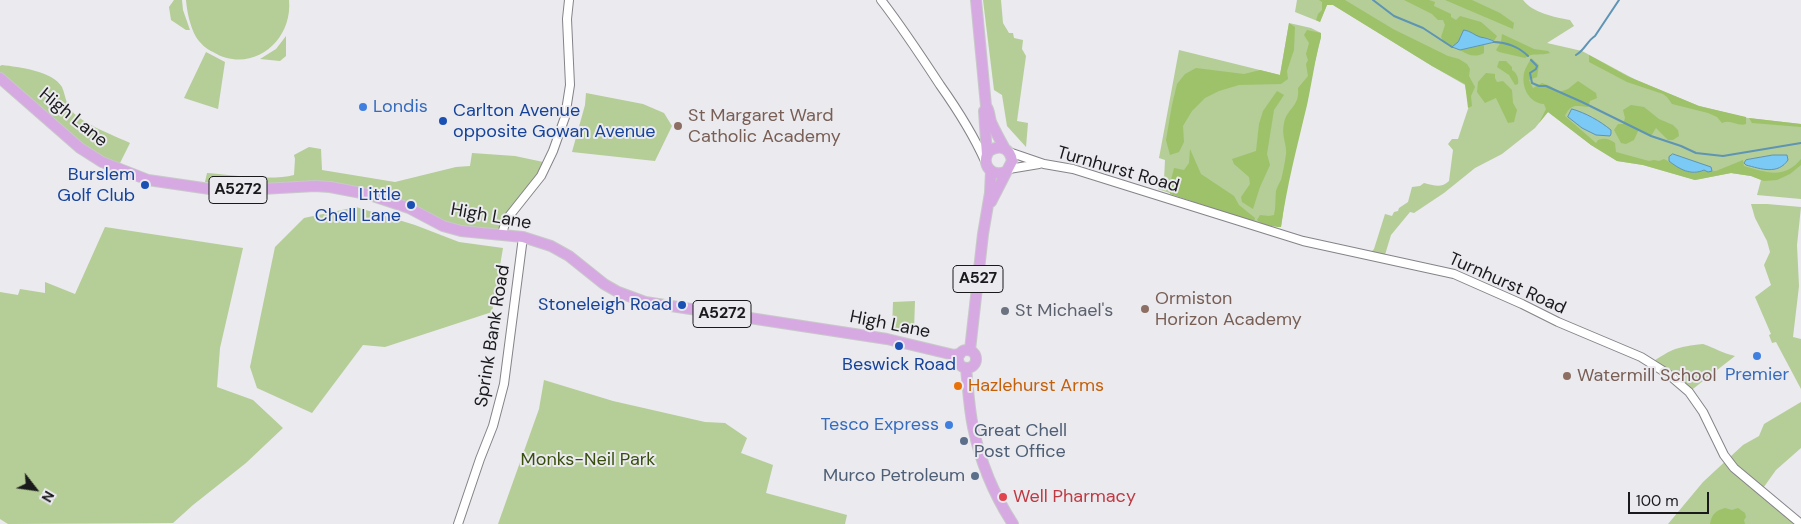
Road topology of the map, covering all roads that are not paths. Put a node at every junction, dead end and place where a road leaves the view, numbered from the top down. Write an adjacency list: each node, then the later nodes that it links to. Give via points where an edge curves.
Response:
1 (569, 0): 12 (street, via 566,19 570,86 564,117 541,176 506,220)
2 (880, 0): 7 (street, via 896,19)
3 (976, 0): 5 (main road)
4 (0, 78): 12 (main road, High Lane / A5272, via 80,148 102,162 148,180 210,189 330,187 389,200 443,226 461,231)
5 (986, 106): 6 (main road, via 995,131); 7 (main road)
6 (1007, 150): 7 (main road, via 994,148); 8 (street, Turnhurst Road); 9 (main road, via 1012,161)
7 (986, 158): 10 (main road, via 986,165)
8 (1044, 164): 9 (street, Turnhurst Road); 17 (street, Turnhurst Road, via 1073,169 1303,241 1454,274 1642,357 1689,392 1734,468)
9 (1008, 170): 10 (main road, via 998,174); 11 (main road, A527)
10 (991, 171): 11 (main road, A527)
11 (988, 208): 14 (main road, A527)
12 (502, 234): 13 (main road, High Lane / A5272)
13 (523, 237): 14 (main road, High Lane / A5272, via 551,246 604,284 645,302 887,339); 15 (street, Sprink Bank Road, via 504,384 493,426)
14 (964, 359): 16 (main road, A527, via 977,443 998,499)
15 (458, 524)
16 (1013, 524)
17 (1801, 524)

